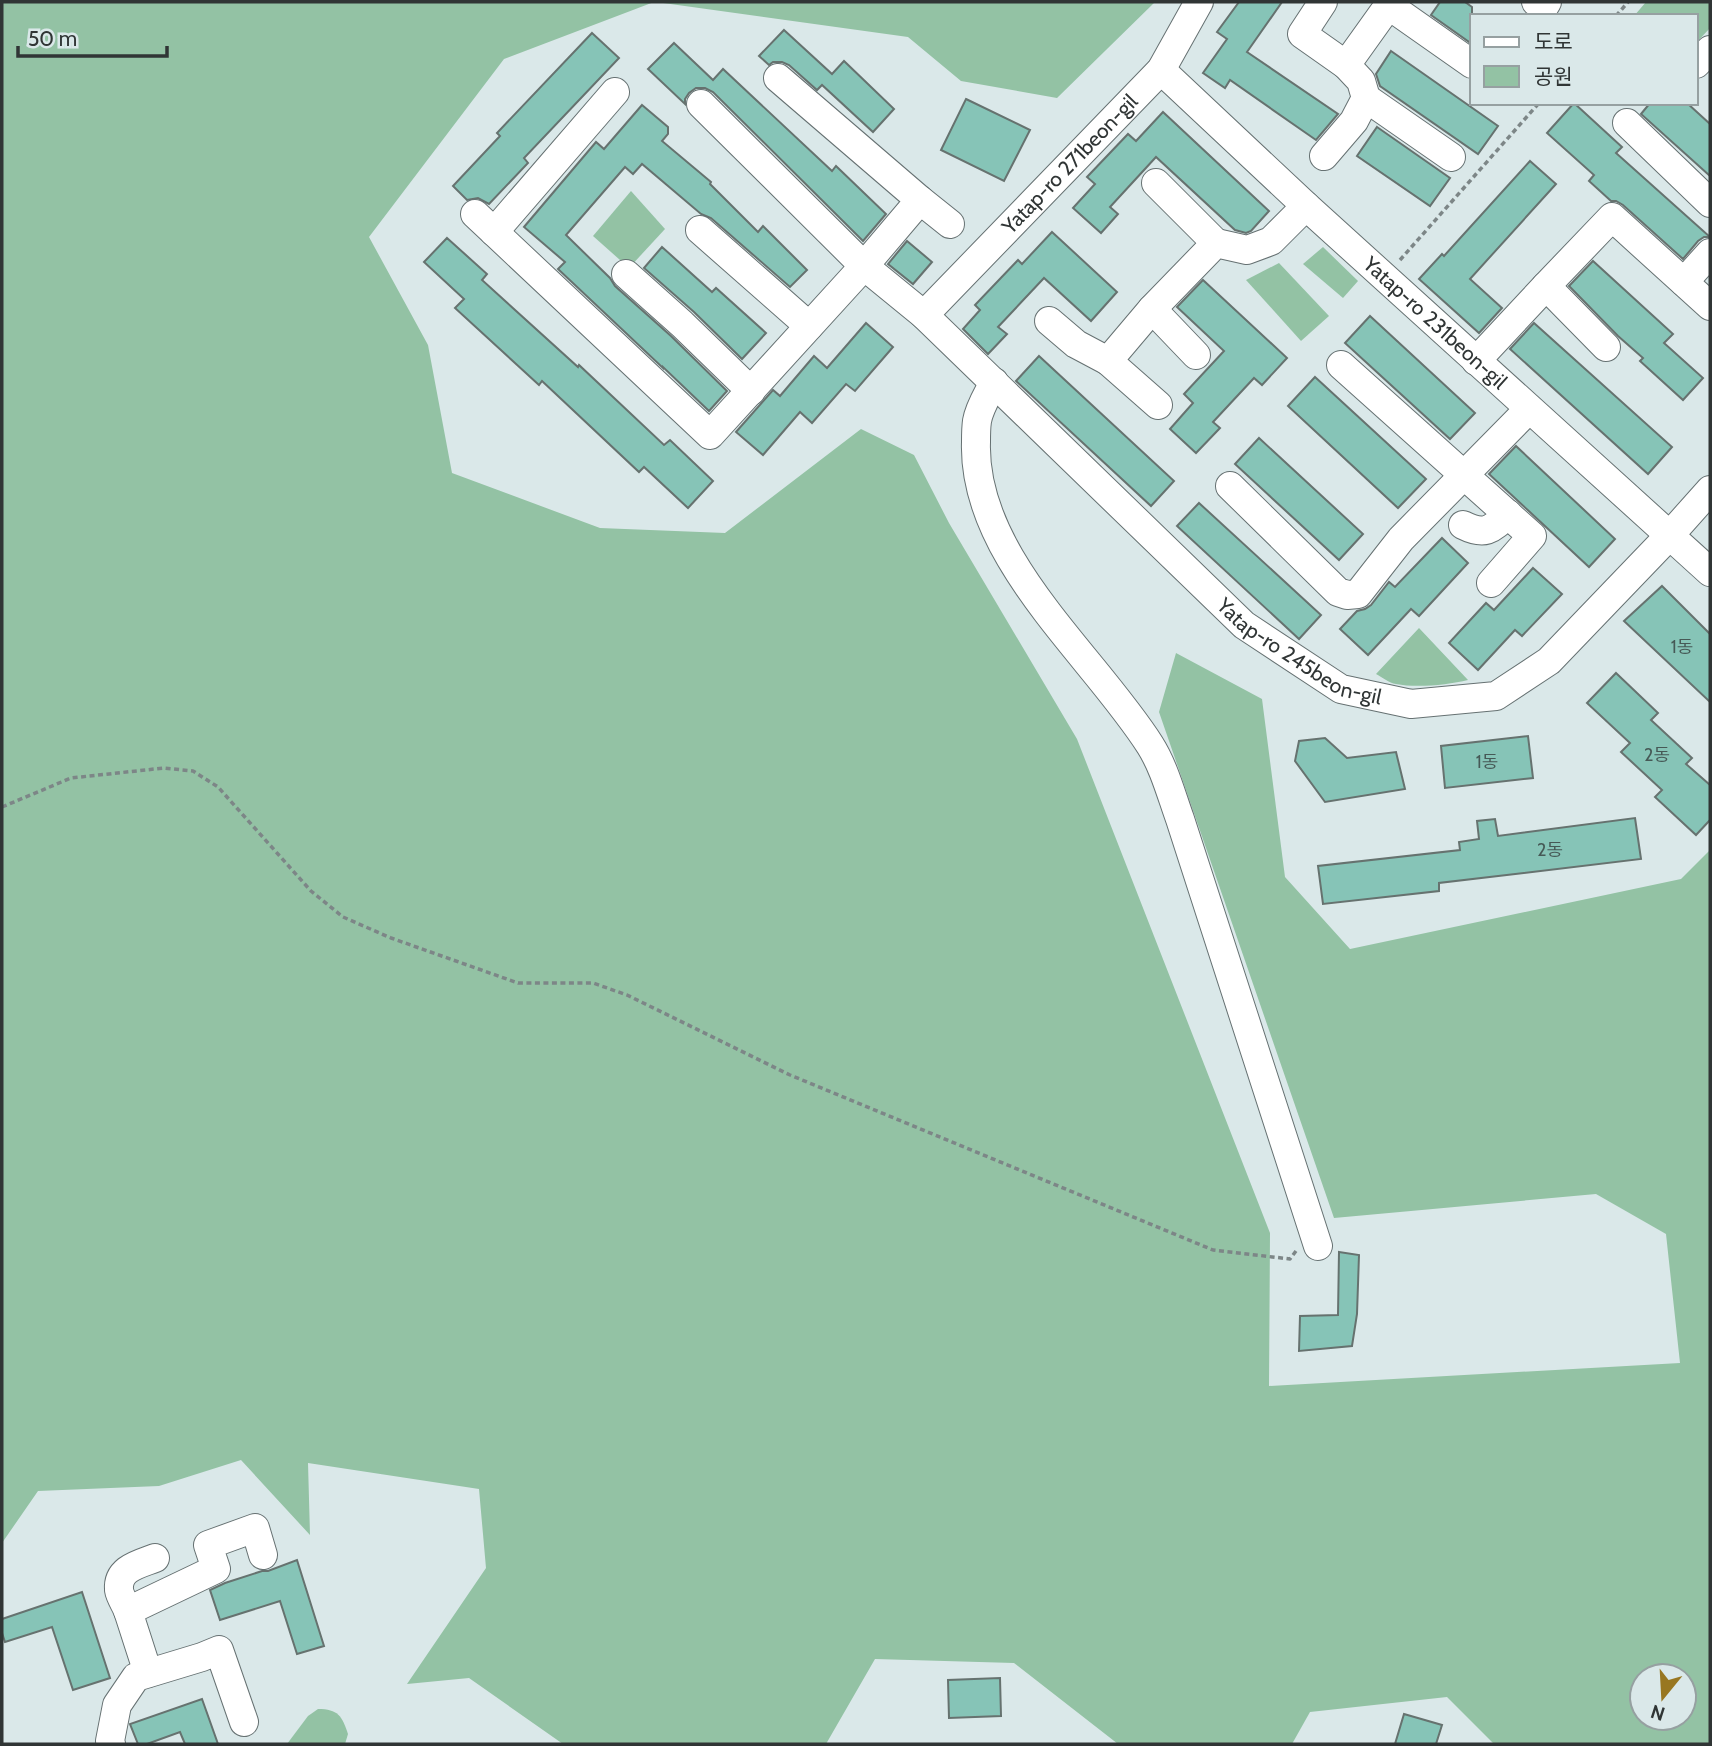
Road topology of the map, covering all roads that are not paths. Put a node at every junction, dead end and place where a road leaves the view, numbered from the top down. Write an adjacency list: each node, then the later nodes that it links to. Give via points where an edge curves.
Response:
1 (1199, 2): 8 (street, Yatap-ro 271beon-gil)
2 (1323, 2): 7 (street, via 1302,34)
3 (1536, 2): 4 (street, via 1544,7)
4 (1547, 2)
5 (1390, 3): 6 (street); 7 (street)
6 (1470, 63)
7 (1346, 65): 11 (street, via 1361,81)
8 (1161, 70): 19 (street, Yatap-ro 231beon-gil); 30 (street, Yatap-ro 271beon-gil)
9 (778, 78): 17 (street)
10 (615, 92): 39 (street, via 485,223 710,435)
11 (1366, 98): 14 (street, via 1354,121); 15 (street)
12 (701, 104): 24 (street, Yatap-ro 245beon-gil)
13 (1627, 122): 18 (street)
14 (1324, 156)
15 (1451, 157)
16 (1156, 183): 22 (street)
17 (920, 200): 20 (street); 24 (street)
18 (1710, 203)
19 (1306, 206): 22 (street, via 1271,241 1247,250); 36 (street, Yatap-ro 231beon-gil)
20 (950, 224)
21 (700, 230): 32 (street)
22 (1216, 243): 29 (street)
23 (1710, 253): 26 (street)
24 (864, 265): 30 (street, Yatap-ro 245beon-gil); 32 (street)
25 (626, 274): 39 (street)
26 (1684, 282): 27 (street, via 1612,217); 28 (street)
27 (1546, 286): 33 (street); 36 (street)
28 (1710, 306)
29 (1152, 309): 34 (street); 35 (street)
30 (924, 315): 38 (street, Yatap-ro 245beon-gil)
31 (1049, 321): 35 (street, via 1076,344)
32 (809, 326): 39 (street)
33 (1606, 347)
34 (1196, 355)
35 (1108, 361): 40 (street)
36 (1476, 361): 41 (street, Yatap-ro 231beon-gil)
37 (1342, 365): 42 (street)
38 (994, 382): 47 (street, Yatap-ro 245beon-gil, via 1244,625 1341,689 1411,704 1496,696 1549,661); 52 (street, via 977,419 975,460 983,502 1003,545 1050,616 1151,746 1185,832)
39 (751, 391)
40 (1158, 405)
41 (1529, 409): 42 (street); 47 (street, Yatap-ro 231beon-gil)
42 (1463, 475): 45 (street); 48 (street)
43 (1230, 486): 48 (street, via 1347,596 1358,594)
44 (1710, 490): 47 (street, Yatap-ro 245beon-gil)
45 (1508, 514): 46 (street, via 1493,528 1475,530); 51 (street, via 1532,536)
46 (1463, 525)
47 (1669, 536): 50 (street, Yatap-ro 231beon-gil)
48 (1401, 539): 49 (street, via 1385,537)
49 (1358, 562)
50 (1710, 572)
51 (1492, 583)
52 (1315, 1238)
53 (263, 1555): 55 (street, via 255,1528 208,1545 216,1569)
54 (155, 1558): 55 (street, via 128,1567 121,1578 119,1590)
55 (128, 1612): 56 (street)
56 (148, 1673): 57 (street, via 219,1650); 58 (street, via 136,1677 117,1705)
57 (244, 1723)
58 (111, 1744)

